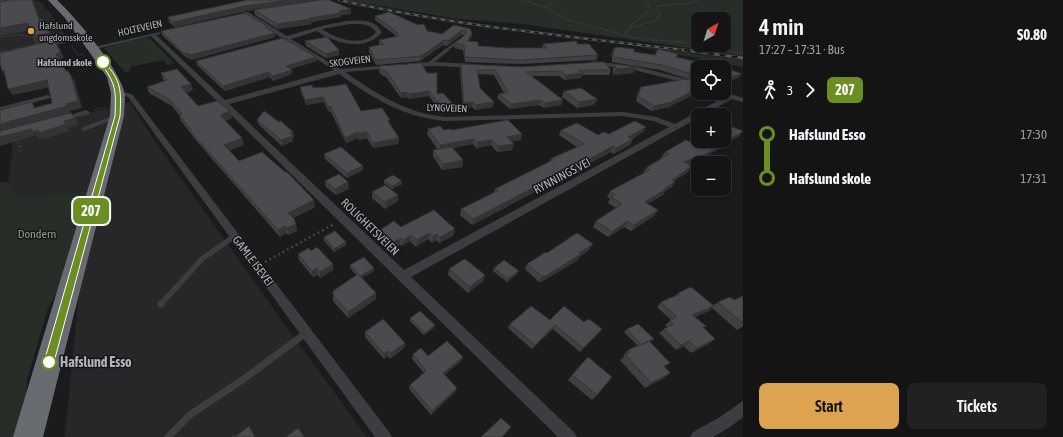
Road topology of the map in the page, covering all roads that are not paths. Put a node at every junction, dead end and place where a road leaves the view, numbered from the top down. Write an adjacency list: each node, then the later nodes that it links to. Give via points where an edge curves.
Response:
1 (3, 0): 4 (lane)
2 (52, 0): 6 (highway)
3 (62, 0): 6 (highway)
4 (0, 1)
5 (246, 13): 12 (street, LYNGVEIEN)
6 (68, 16): 10 (highway)
7 (318, 29): 7 (street, via 345,22 359,22 371,24 379,31 370,39 351,42 334,39); 12 (street)
8 (167, 31): 9 (street, HOLTEVEIEN)
9 (152, 35): 15 (street, HOLTEVEIEN); 26 (street, ROLIGHETSVEIEN, via 187,65)
10 (83, 37): 14 (street); 15 (highway)
11 (463, 37): 16 (lane)
12 (287, 38): 13 (street); 19 (street, LYNGVEIEN)
13 (275, 41)
14 (35, 46)
15 (88, 51): 25 (highway, via 113,77)
16 (429, 64): 18 (street, SKOGVEIEN); 19 (street, SKOGVEIEN)
17 (585, 64): 20 (street, via 634,68)
18 (482, 66)
19 (339, 71): 26 (street, SKOGVEIEN); 30 (street, LYNGVEIEN, via 403,110 429,118 623,114 656,119)
20 (691, 82)
21 (731, 96): 24 (street)
22 (48, 97): 27 (street)
23 (720, 100): 30 (street, RYNNINGS VEI)
24 (743, 100)
25 (119, 103): 31 (lane); 32 (street, GAMLE ISEVEI); 37 (highway)
26 (223, 103): 33 (street, ROLIGHETSVEIEN)
27 (0, 109)
28 (86, 112): 29 (street)
29 (51, 122)
30 (675, 127): 33 (street, RYNNINGS VEI)
31 (84, 129)
32 (235, 236): 34 (lane, via 203,258); 35 (street, GAMLE ISEVEI)
33 (402, 276): 40 (street, ROLIGHETSVEIEN)
34 (161, 304)
35 (306, 333): 38 (lane, via 191,414); 39 (street, GAMLE ISEVEI)
36 (743, 408): 41 (street, via 725,422)
37 (28, 437)
38 (168, 437)
39 (384, 437)
40 (569, 437)
41 (698, 437)

